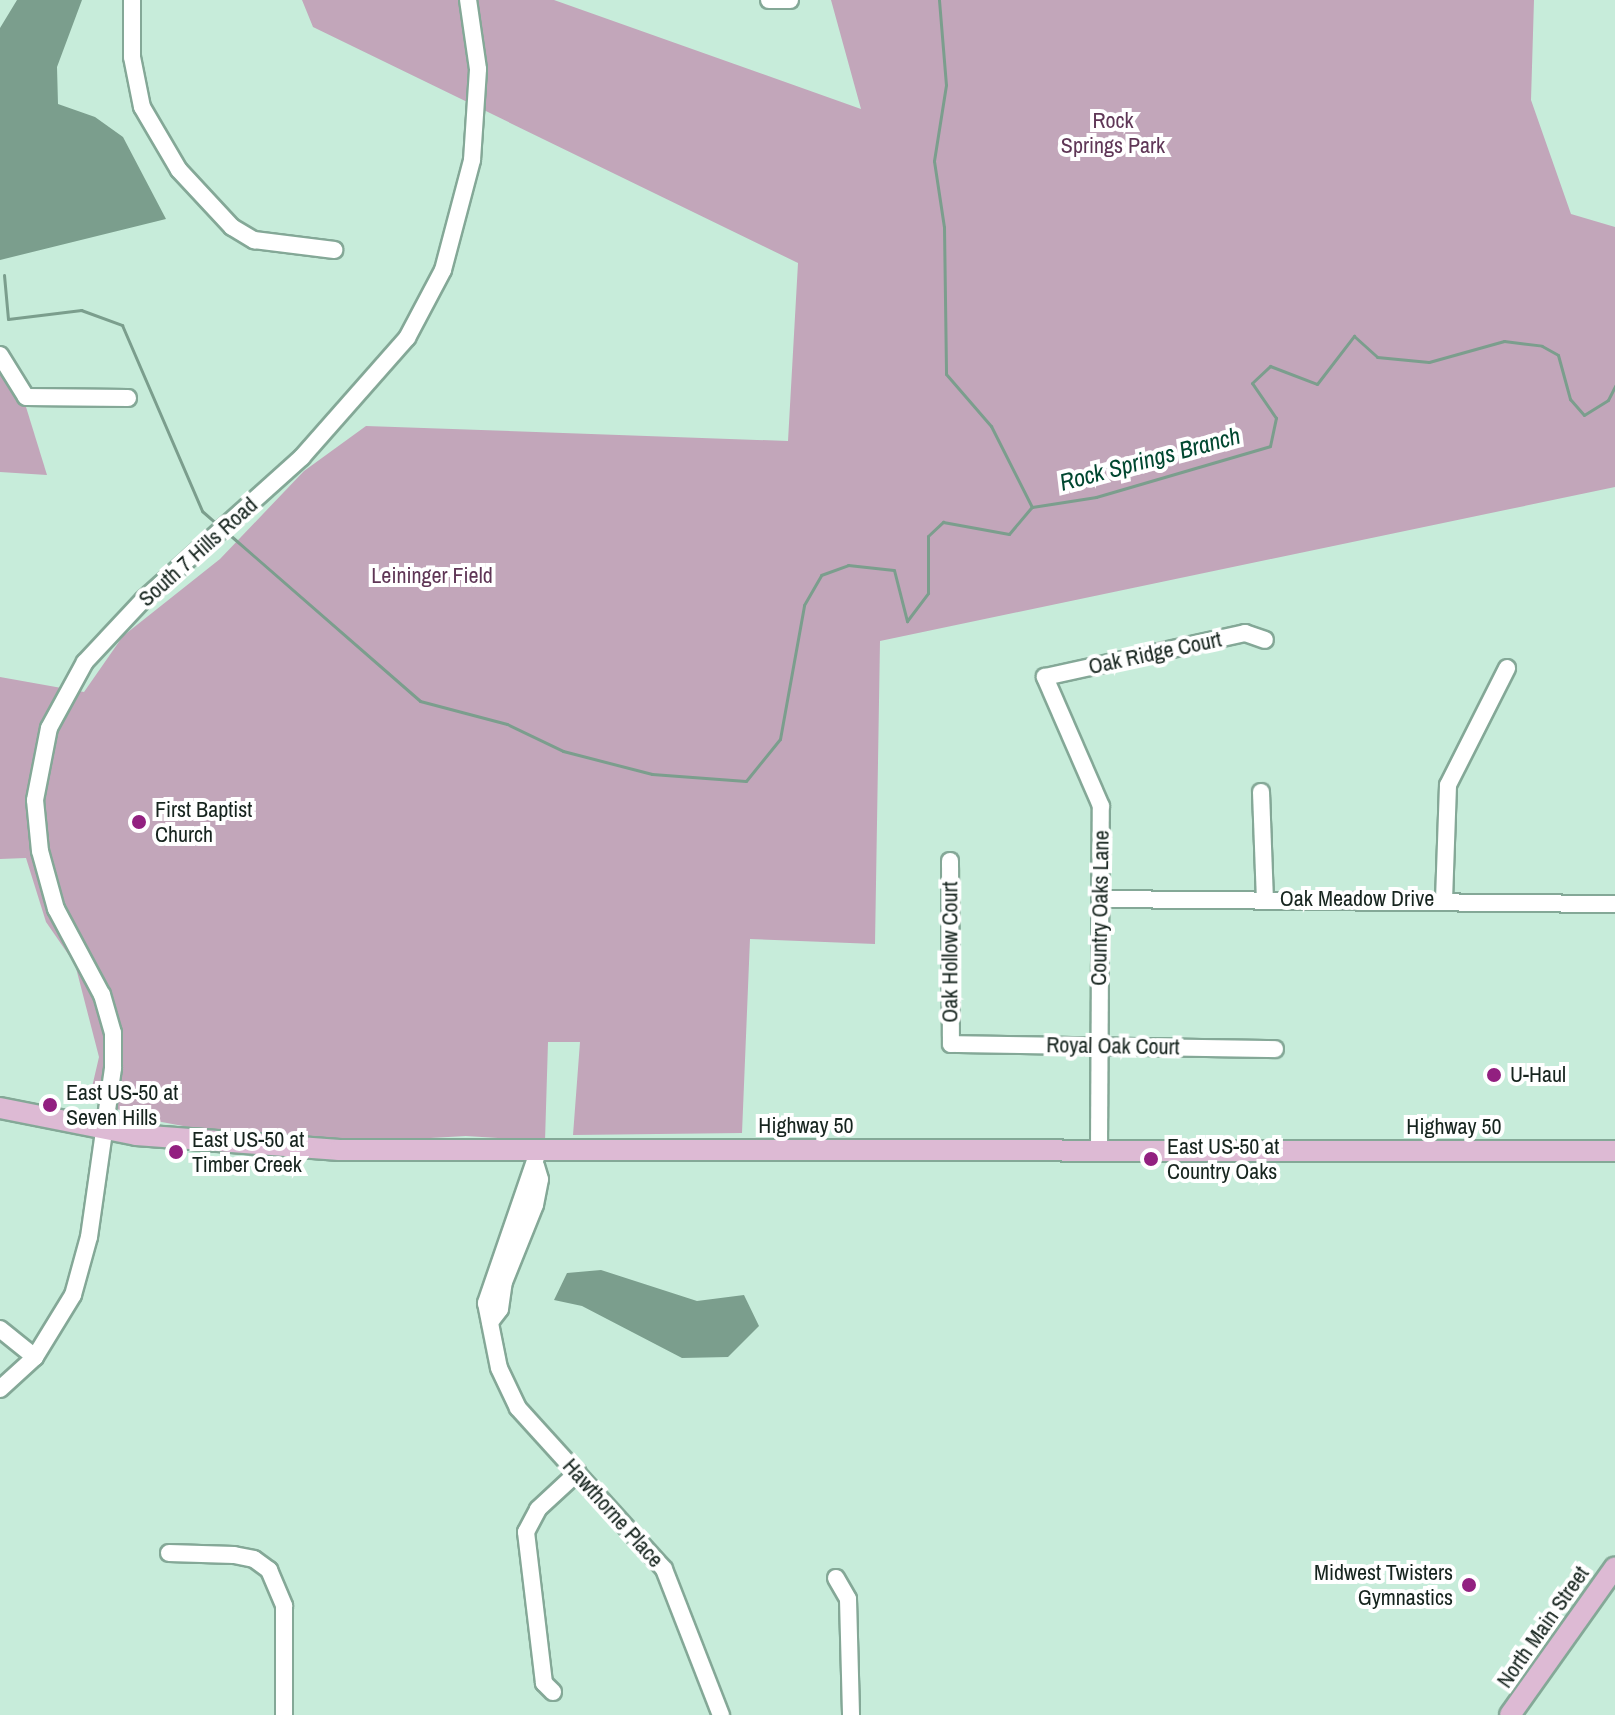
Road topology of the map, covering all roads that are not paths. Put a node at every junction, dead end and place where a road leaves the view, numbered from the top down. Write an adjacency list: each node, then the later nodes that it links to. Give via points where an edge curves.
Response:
1 (132, 0): 5 (street, via 132,57 142,107 187,180 232,227 254,240)
2 (468, 0): 21 (street, South 7 Hills Road, via 478,69 472,160 443,270 407,338 302,457 144,599 85,662 49,728 35,800 40,851 56,909 102,995 113,1033)
3 (769, 0): 4 (street)
4 (790, 0)
5 (334, 250)
6 (0, 355): 7 (street, via 26,397)
7 (128, 398)
8 (1265, 640): 10 (street, Oak Ridge Court, via 1245,633)
9 (1507, 668): 15 (street, via 1448,785)
10 (1045, 677): 13 (street, Country Oaks Lane, via 1101,806)
11 (1261, 792): 14 (street)
12 (950, 861): 17 (street, Oak Hollow Court)
13 (1100, 899): 14 (street, Oak Meadow Drive); 18 (street, Country Oaks Lane)
14 (1265, 899): 15 (street, Oak Meadow Drive)
15 (1444, 900): 16 (street, Oak Meadow Drive)
16 (1615, 904)
17 (951, 1044): 18 (street, Royal Oak Court)
18 (1099, 1046): 19 (street, Royal Oak Court); 22 (street, Country Oaks Lane)
19 (1275, 1049)
20 (0, 1108): 21 (main road, Highway 50)
21 (107, 1130): 24 (main road, Highway 50, via 275,1148); 26 (street, South 7 Hills Road, via 73,1295)
22 (1099, 1150): 23 (main road, Highway 50); 24 (main road, Highway 50)
23 (1615, 1151)
24 (537, 1157): 28 (street, Hawthorne Place, via 490,1281 490,1322 499,1368 518,1408)
25 (0, 1329): 26 (street)
26 (35, 1357): 27 (street, South 7 Hills Road)
27 (0, 1389)
28 (578, 1472): 32 (street, via 538,1509 526,1532 544,1683); 34 (street, Hawthorne Place, via 664,1569)
29 (169, 1553): 33 (street, via 234,1555 254,1559 269,1570 284,1606)
30 (1615, 1567): 36 (main road, North Main Street)
31 (836, 1578): 35 (street, via 848,1599)
32 (553, 1692)
33 (284, 1715)
34 (721, 1715)
35 (851, 1715)
36 (1510, 1715)

